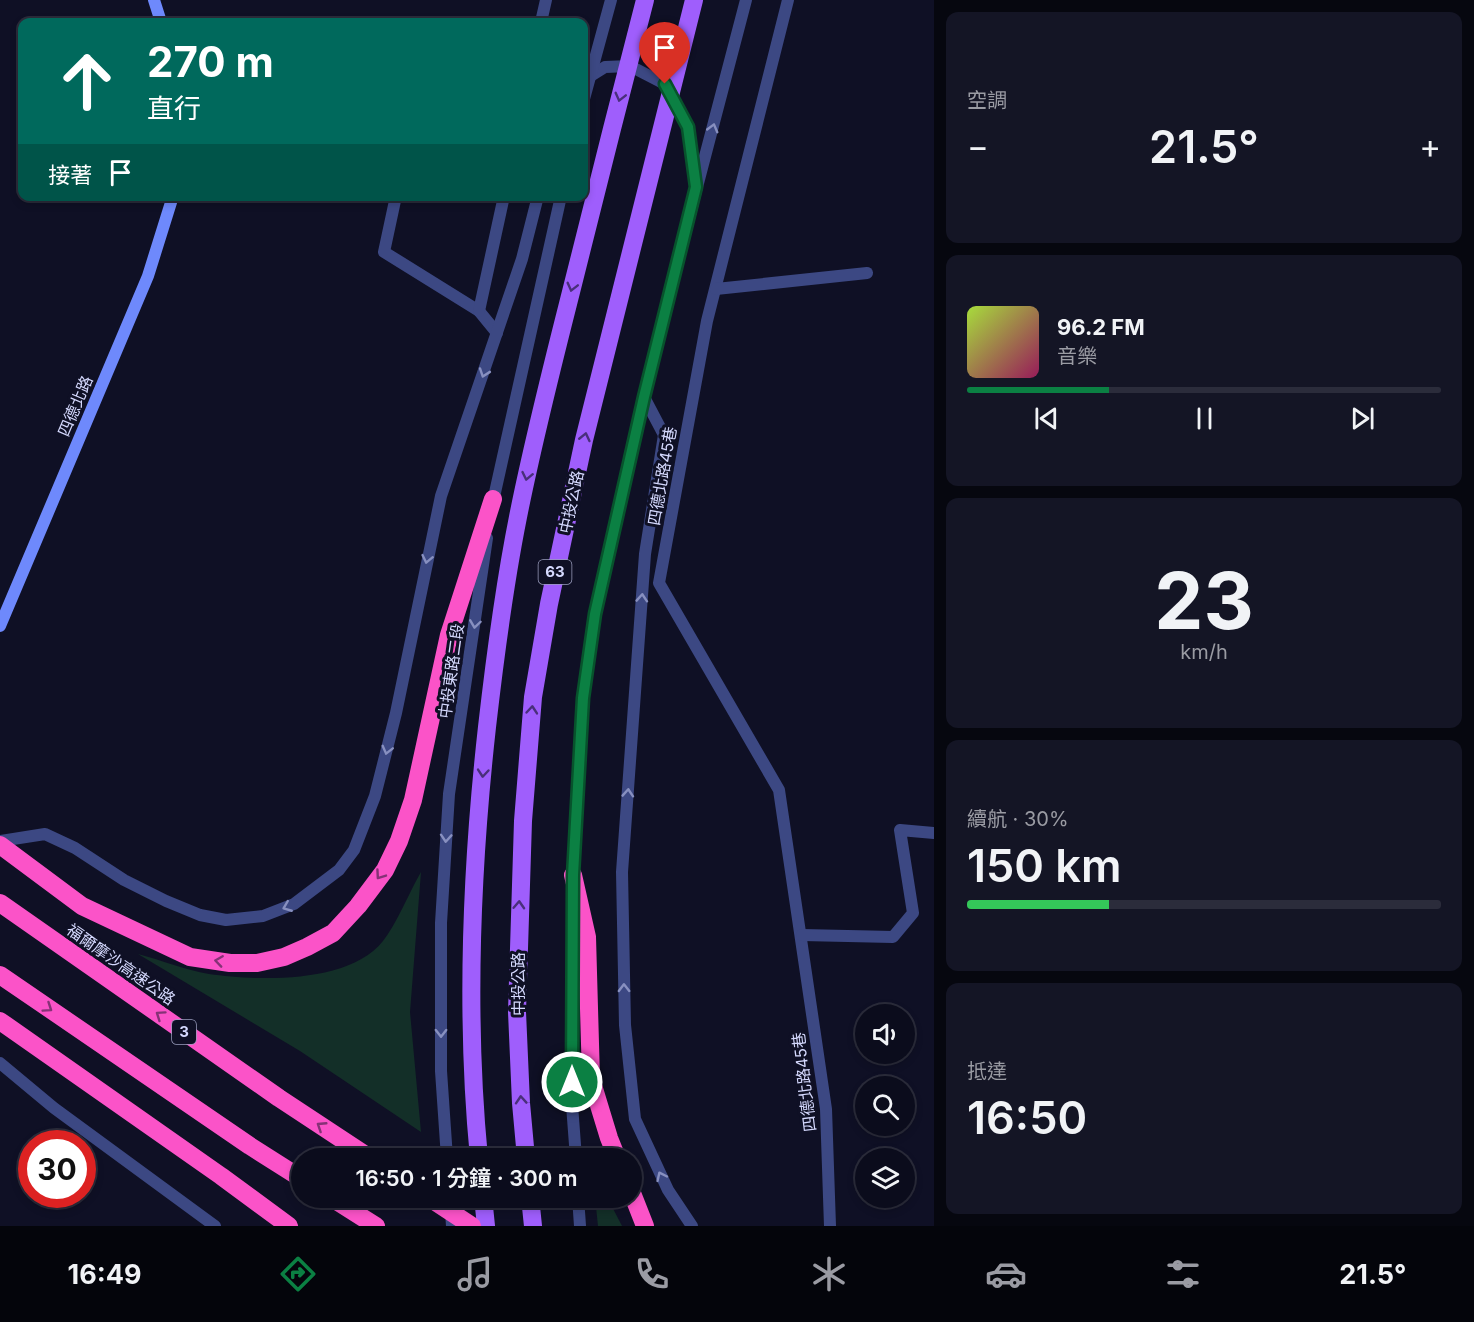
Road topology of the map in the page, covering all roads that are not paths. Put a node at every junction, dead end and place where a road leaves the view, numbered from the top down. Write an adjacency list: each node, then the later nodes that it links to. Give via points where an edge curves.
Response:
1 (154, 0): 8 (street)
2 (546, 0): 9 (street)
3 (610, 0): 10 (street)
4 (645, 0): 35 (main road, one-way to 35, bridge, via 539,420 499,621 473,881 470,995)
5 (694, 0): 36 (main road, 中投公路 / 63, one-way to 5, bridge, via 517,1012 523,832 533,697 584,440)
6 (746, 0): 12 (street, one-way to 6)
7 (788, 0): 19 (street, 四德北路45巷)
8 (160, 18)
9 (542, 18)
10 (588, 75)
11 (588, 80): 12 (street, via 605,66 630,66 665,84 688,127)
12 (696, 187): 22 (street)
13 (171, 201): 24 (street, 四德北路, via 148,276)
14 (395, 201): 20 (street, via 384,252)
15 (503, 201): 20 (street)
16 (537, 201): 21 (street)
17 (560, 201): 23 (street, 中投東路二段)
18 (867, 273): 19 (street)
19 (716, 289): 29 (street, 四德北路45巷, via 659,583 779,790)
20 (479, 311): 21 (street)
21 (497, 333): 26 (street, one-way to 26, via 441,496 375,796 354,850 339,870 294,904 263,916 226,920 200,915 166,901 45,834)
22 (644, 397): 27 (street, via 595,614 583,698); 56 (street, one-way to 22, via 668,1190 635,1119 625,1025 622,872 645,554 664,435)
23 (493, 499): 26 (highway, one-way to 26, via 449,635 413,800 399,840 385,870 333,933 284,957 257,963 190,957 82,906); 34 (street, 中投東路二段, one-way to 34, via 448,806 441,923 441,1071)
24 (0, 626)
25 (934, 833): 29 (street, via 900,830 913,913 893,937)
26 (0, 843)
27 (573, 875): 37 (street); 38 (highway, via 587,937 591,1079)
28 (0, 903): 33 (highway, 福爾摩沙高速公路 / 3, one-way to 28)
29 (802, 935): 57 (street, 四德北路45巷, via 826,1109)
30 (0, 975): 39 (highway, one-way to 39)
31 (0, 1021): 48 (highway)
32 (0, 1063): 47 (street, via 54,1108)
33 (354, 1148)
34 (446, 1148)
35 (478, 1148)
36 (525, 1148)
37 (575, 1148)
38 (613, 1148)
39 (291, 1172)
40 (347, 1208): 49 (highway)
41 (445, 1208): 51 (highway, bridge)
42 (451, 1208): 50 (street)
43 (484, 1208): 52 (main road)
44 (531, 1208): 53 (main road)
45 (579, 1208): 54 (street)
46 (638, 1208): 55 (highway)
47 (215, 1226)
48 (289, 1226)
49 (376, 1226)
50 (452, 1226)
51 (472, 1226)
52 (486, 1226)
53 (533, 1226)
54 (580, 1226)
55 (645, 1226)
56 (692, 1226)
57 (830, 1226)

